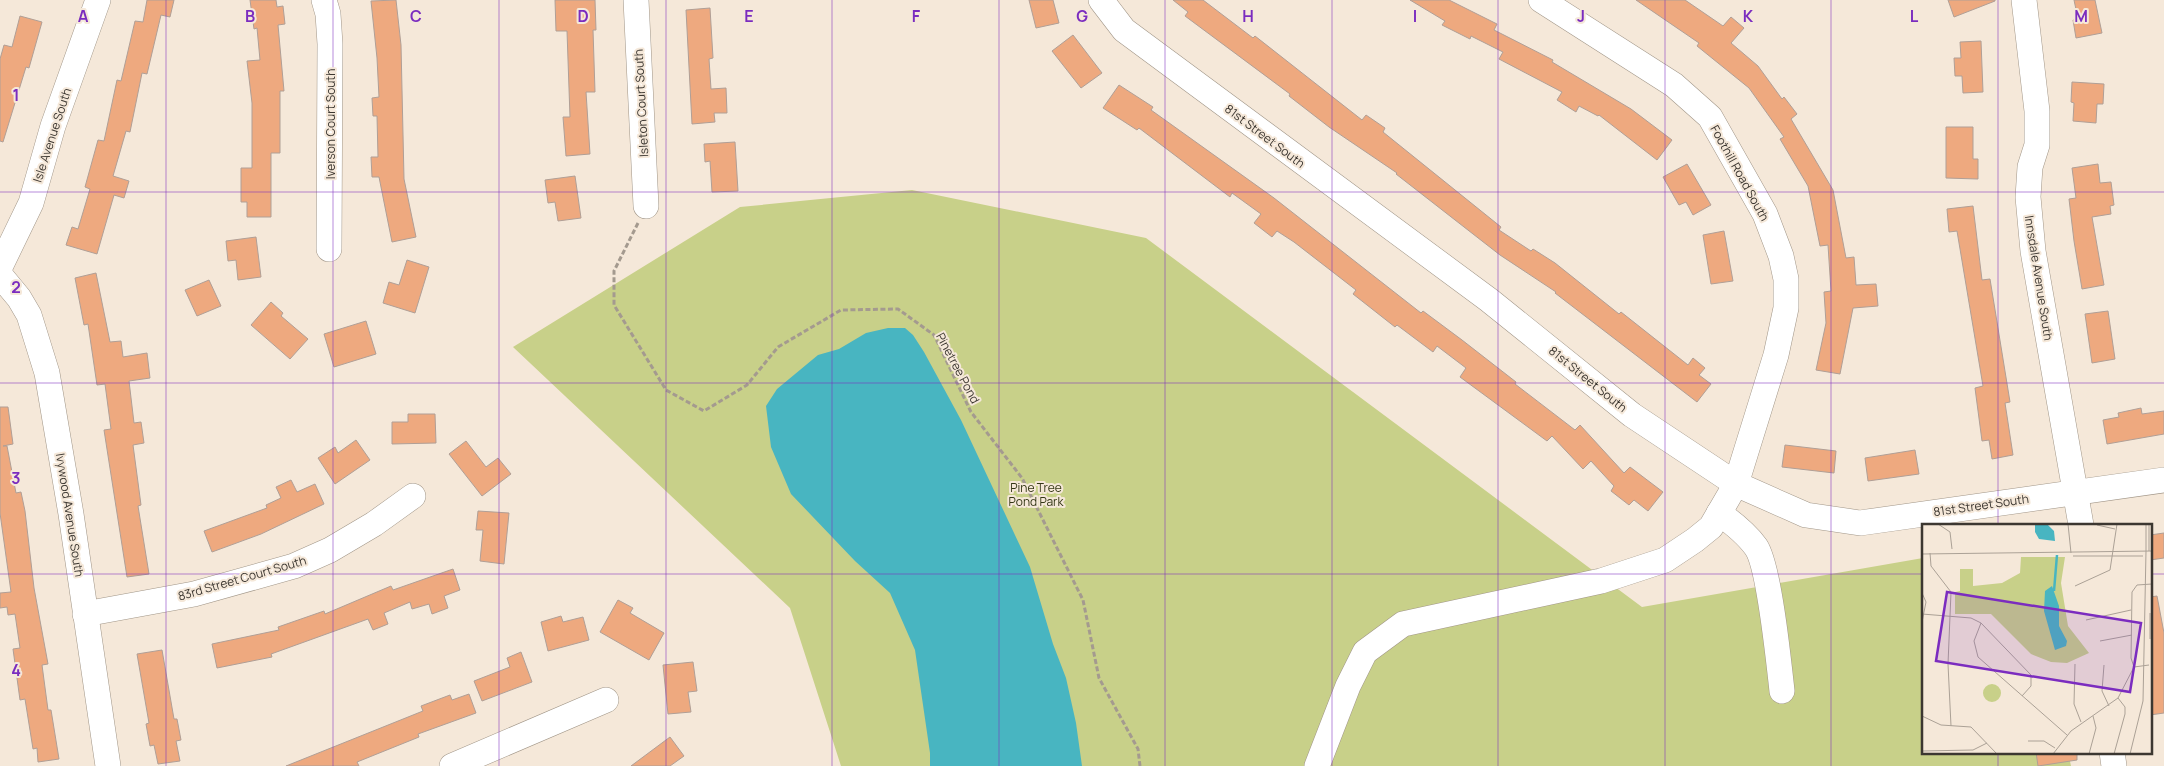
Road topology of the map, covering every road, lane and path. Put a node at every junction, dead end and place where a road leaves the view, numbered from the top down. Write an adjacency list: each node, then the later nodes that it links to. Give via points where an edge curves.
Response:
1 (98, 0): 9 (street, Isle Avenue South, via 53,126 31,203)
2 (324, 0): 8 (street, Iverson Court South, via 330,44)
3 (636, 0): 7 (street, Isleton Court South)
4 (1101, 0): 12 (street, 81st Street South, via 1124,30 1489,300 1632,415)
5 (1541, 0): 12 (street, Foothill Road South, via 1674,85 1710,117 1765,214 1781,256 1786,279 1786,308 1776,355)
6 (2024, 0): 13 (street, Innsdale Avenue South, via 2037,111 2037,145 2030,167 2028,197 2033,251)
7 (646, 206): 22 (path, Pinetree Pond, via 614,271 614,305 666,390 704,411 747,385 778,347 841,310 898,309 934,335 972,412 1022,478 1082,600 1098,678 1138,749)
8 (329, 249)
9 (0, 267)
10 (0, 275): 17 (street, Ivywood Avenue South, via 28,315 47,373)
11 (2164, 480): 13 (street, 81st Street South)
12 (1736, 484): 13 (street, 81st Street South, via 1806,515 1860,523); 15 (street, Foothill Road South)
13 (2076, 491): 16 (street, Innsdale Avenue South)
14 (413, 496): 17 (street, 83rd Street Court South, via 330,550 294,566 194,594)
15 (1719, 513): 18 (street, via 1741,528 1757,549 1765,576); 23 (street, Foothill Road South, via 1711,527 1664,560 1601,581 1403,624 1365,652)
16 (2081, 524)
17 (85, 614): 20 (street, Ivywood Avenue South)
18 (1782, 691)
19 (606, 700): 21 (street)
20 (108, 766)
21 (452, 766)
22 (1140, 766)
23 (1317, 766)

